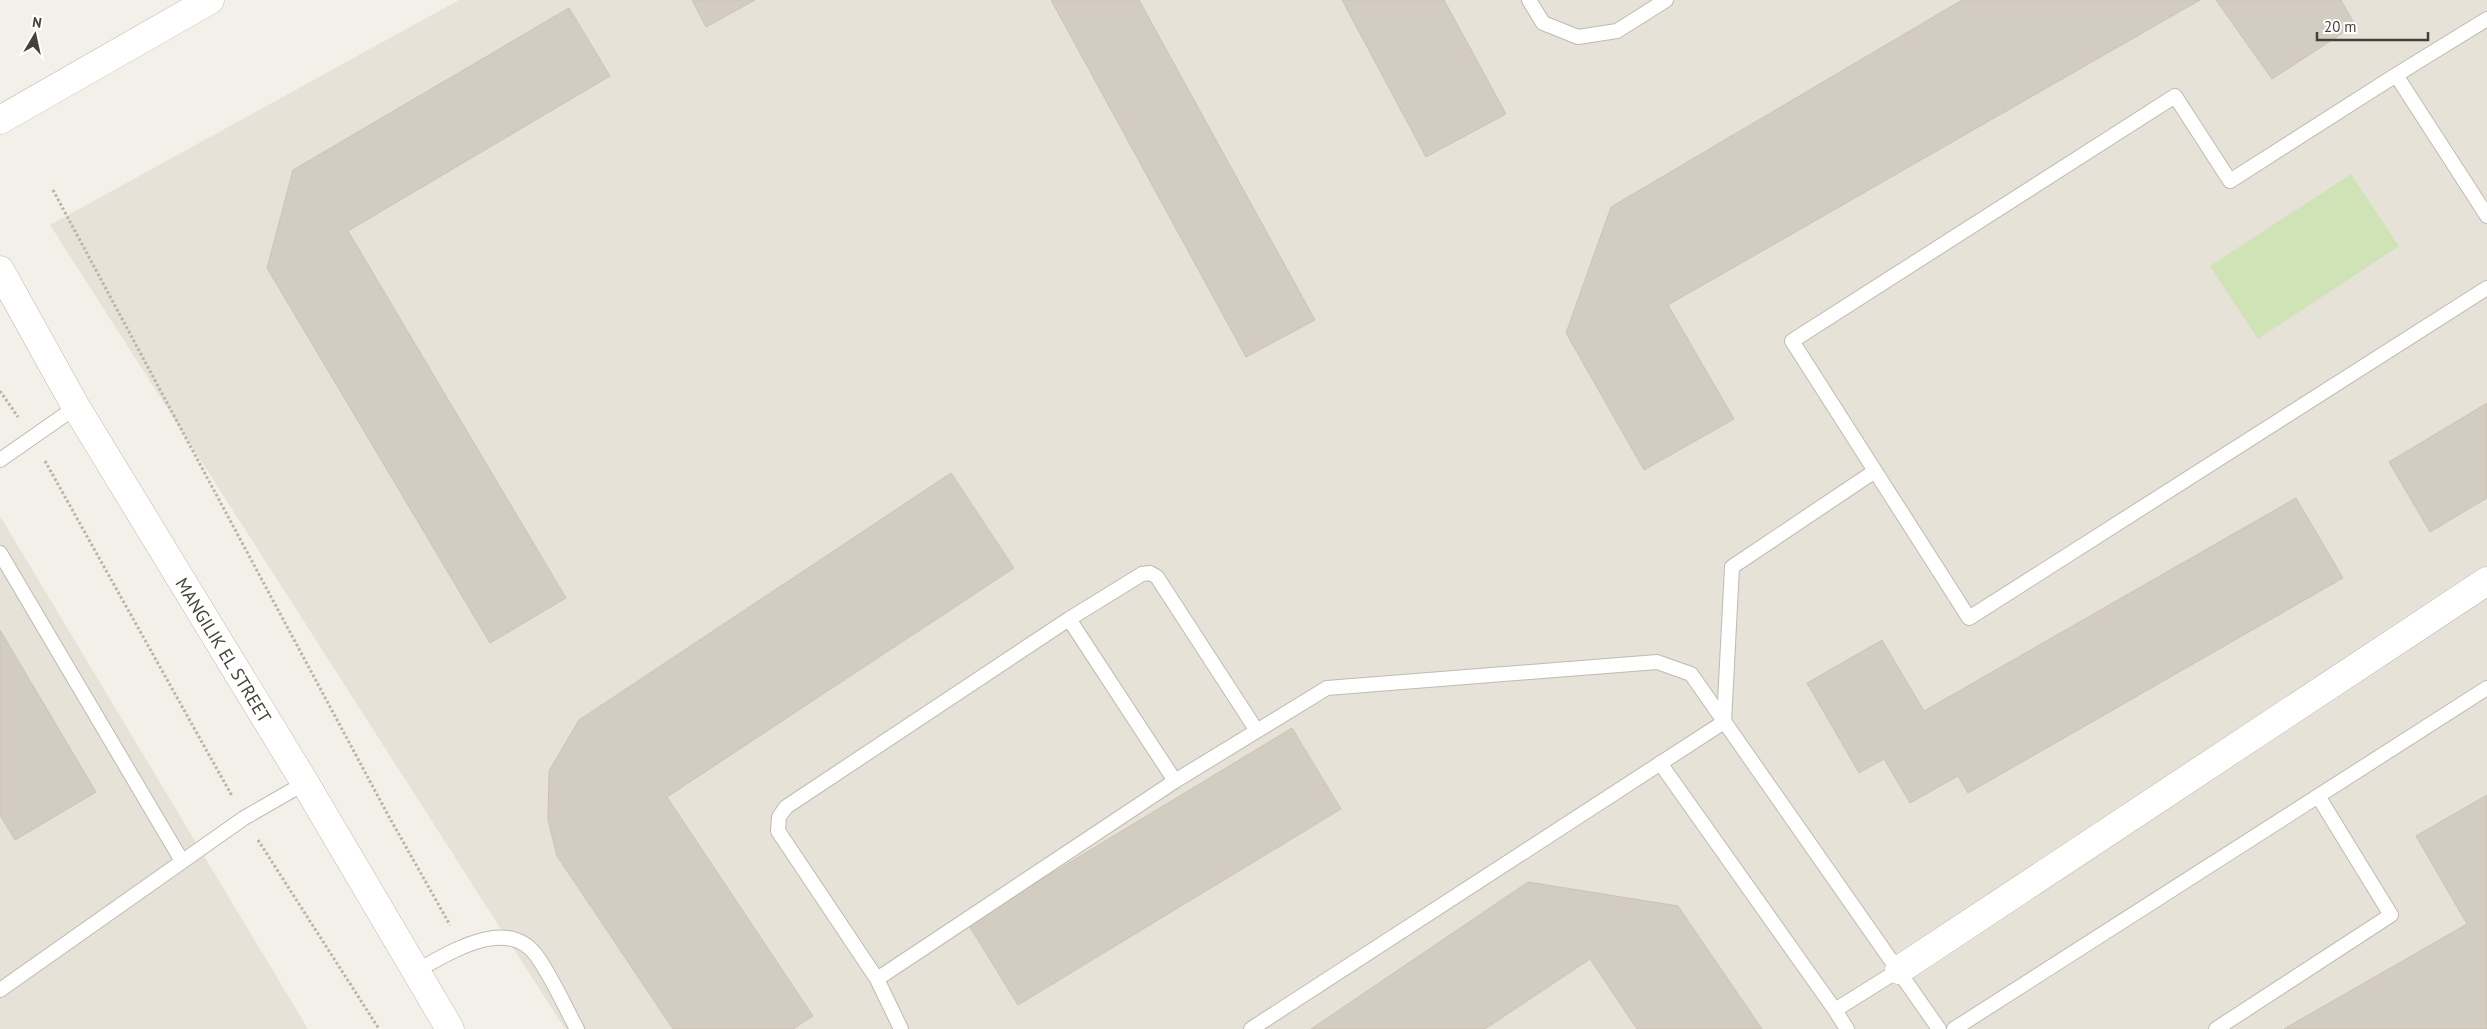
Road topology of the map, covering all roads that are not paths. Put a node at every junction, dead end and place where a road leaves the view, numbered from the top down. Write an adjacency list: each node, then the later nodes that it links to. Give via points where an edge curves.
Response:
1 (210, 0): 6 (street)
2 (1529, 0): 3 (lane, via 1543,23 1578,37 1617,31)
3 (1666, 0)
4 (2487, 19): 5 (lane)
5 (2396, 75): 7 (lane); 12 (lane, via 2230,181 2175,96 1792,341)
6 (0, 120)
7 (2487, 216)
8 (0, 270): 10 (street, MANGILIK EL STREET)
9 (2487, 288): 12 (lane, via 1969,618)
10 (76, 407): 11 (lane); 21 (street, MANGILIK EL STREET)
11 (0, 460)
12 (1875, 471): 17 (lane, via 1732,567)
13 (0, 552): 23 (lane)
14 (2487, 581): 24 (street)
15 (1069, 619): 18 (lane, via 1142,574 1158,577); 20 (lane); 26 (lane, via 786,807 779,817 778,831)
16 (2487, 688): 22 (lane)
17 (1724, 722): 18 (lane, via 1691,674 1656,662 1327,688); 19 (lane); 24 (lane)
18 (1257, 731): 20 (lane)
19 (1660, 764): 28 (lane); 32 (lane)
20 (1175, 781): 26 (lane)
21 (305, 783): 23 (lane, via 244,818); 25 (street, MANGILIK EL STREET)
22 (2318, 796): 35 (lane); 36 (lane, via 2391,915)
23 (182, 861): 27 (lane)
24 (1899, 970): 28 (lane); 34 (lane)
25 (416, 972): 29 (street, MANGILIK EL STREET); 30 (lane, via 462,947 499,936 517,941 536,954)
26 (877, 979): 31 (lane)
27 (0, 990)
28 (1834, 1010): 33 (lane)
29 (450, 1029)
30 (577, 1029)
31 (901, 1029)
32 (1251, 1029)
33 (1847, 1029)
34 (1939, 1029)
35 (1954, 1029)
36 (2216, 1029)

